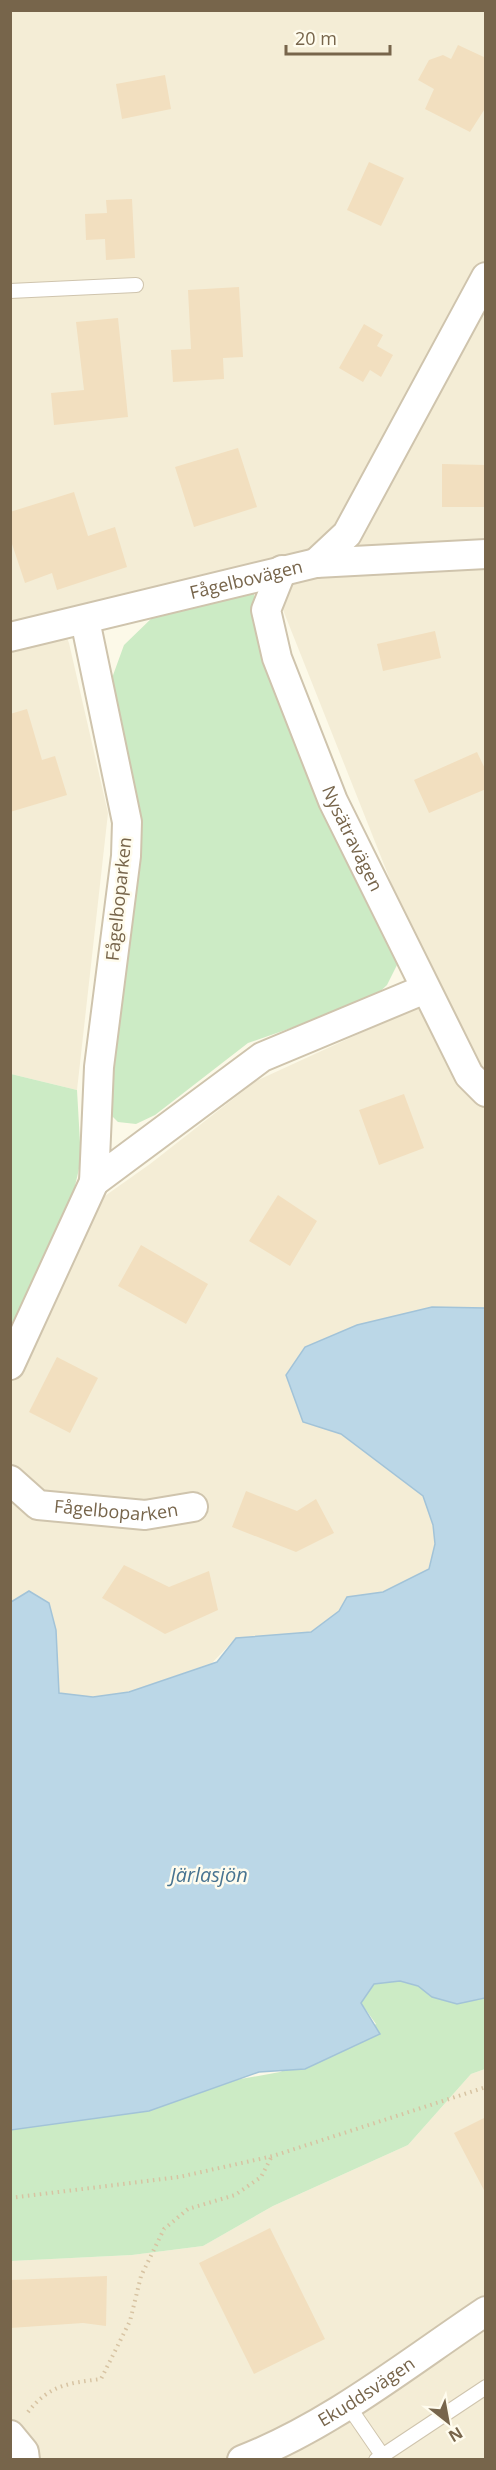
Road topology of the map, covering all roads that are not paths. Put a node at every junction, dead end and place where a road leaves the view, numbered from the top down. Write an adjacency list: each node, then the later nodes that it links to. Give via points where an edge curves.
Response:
1 (486, 277): 5 (street, via 347,534)
2 (136, 285): 3 (lane)
3 (10, 291)
4 (486, 554): 5 (street, Fågelbovägen)
5 (316, 563): 6 (street, Fågelbovägen)
6 (282, 570): 7 (street, Fågelbovägen); 9 (street, Nysätravägen, via 266,610 277,658 333,801)
7 (85, 620): 8 (street, Fågelbovägen); 11 (street, Fågelboparken, via 128,822 99,1067)
8 (10, 637)
9 (425, 989): 10 (street, Nysätravägen, via 469,1075); 11 (street, Fågelboparken, via 262,1057)
10 (486, 1092)
11 (94, 1182): 12 (street, Fågelboparken)
12 (10, 1365)
13 (10, 1480): 14 (street, Fågelboparken, via 38,1505 145,1515)
14 (193, 1507)
15 (486, 2311): 17 (street, Ekuddsvägen)
16 (486, 2387): 19 (lane)
17 (346, 2404): 19 (lane); 21 (street, Ekuddsvägen, via 269,2449)
18 (17, 2427): 20 (street)
19 (379, 2457)
20 (25, 2460)
21 (242, 2460)

